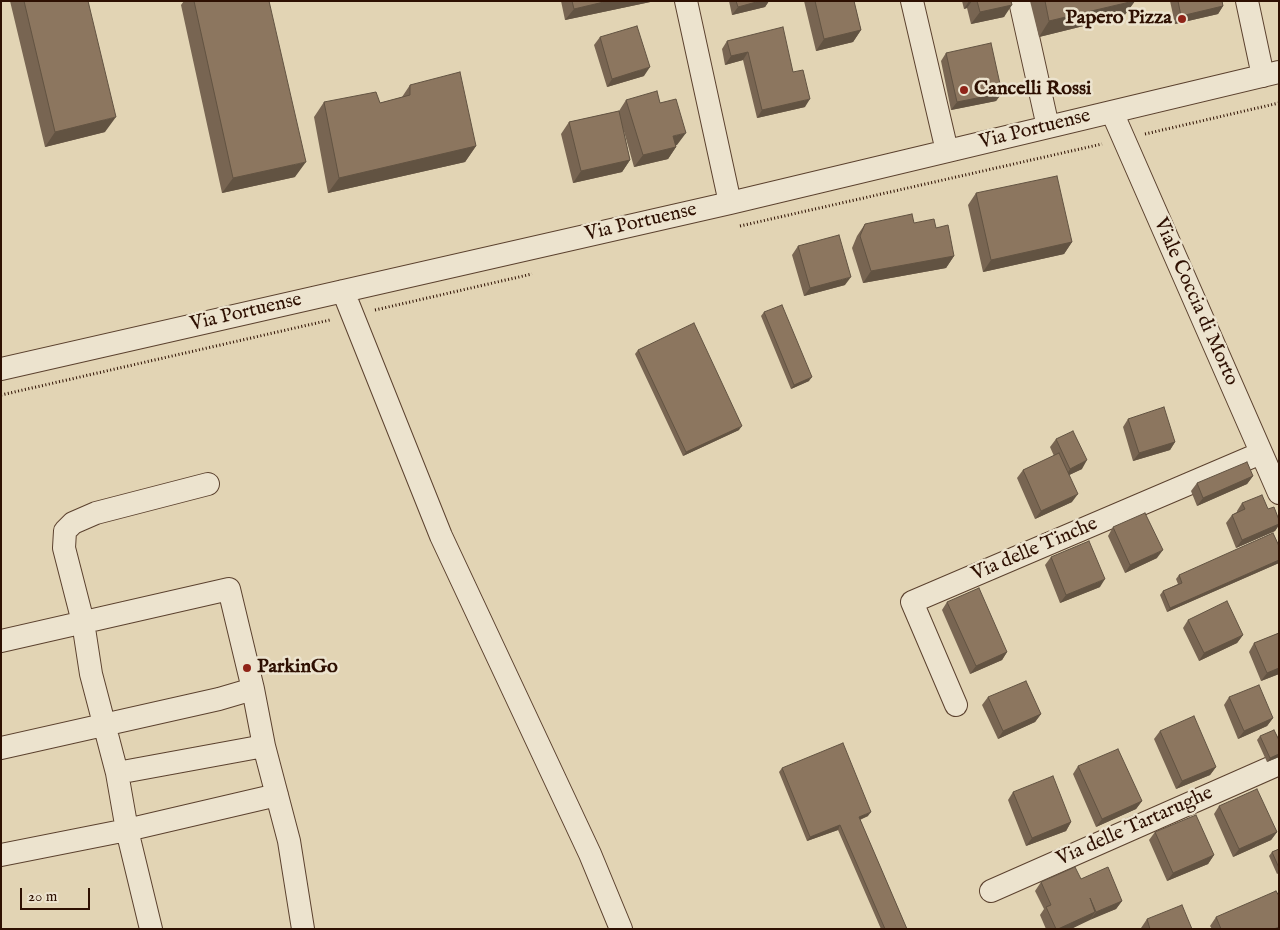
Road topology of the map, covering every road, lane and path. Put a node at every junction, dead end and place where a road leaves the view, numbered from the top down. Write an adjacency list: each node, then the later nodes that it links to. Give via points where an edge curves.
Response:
1 (686, 1): 9 (street)
2 (912, 1): 8 (street)
3 (1020, 1): 7 (street)
4 (1247, 1): 5 (street)
5 (1271, 74): 6 (street, Via Portuense)
6 (1112, 112): 7 (street, Via Portuense); 12 (street, Viale Coccia di Morto)
7 (1048, 127): 8 (street, Via Portuense)
8 (948, 151): 9 (street, Via Portuense)
9 (730, 203): 10 (street, Via Portuense)
10 (343, 291): 11 (street, Via Portuense); 30 (street, via 441,536 590,854)
11 (1, 369)
12 (1261, 453): 14 (street, Viale Coccia di Morto); 18 (street, Via delle Tinche, via 912,602)
13 (208, 484): 15 (street, via 96,513 73,523 65,531 64,548)
14 (1279, 493)
15 (83, 622): 16 (street); 17 (street, via 229,589); 19 (street, via 90,674)
16 (1, 642)
17 (253, 689): 19 (street); 20 (street)
18 (956, 705)
19 (105, 723): 21 (street); 23 (street)
20 (264, 746): 23 (street); 24 (street)
21 (1, 748)
22 (1279, 764): 27 (street, Via delle Tartarughe)
23 (118, 772): 25 (street)
24 (277, 795): 25 (street); 29 (street, via 289,841)
25 (127, 830): 26 (street); 28 (street)
26 (1, 855)
27 (991, 891)
28 (151, 929)
29 (303, 929)
30 (621, 929)

